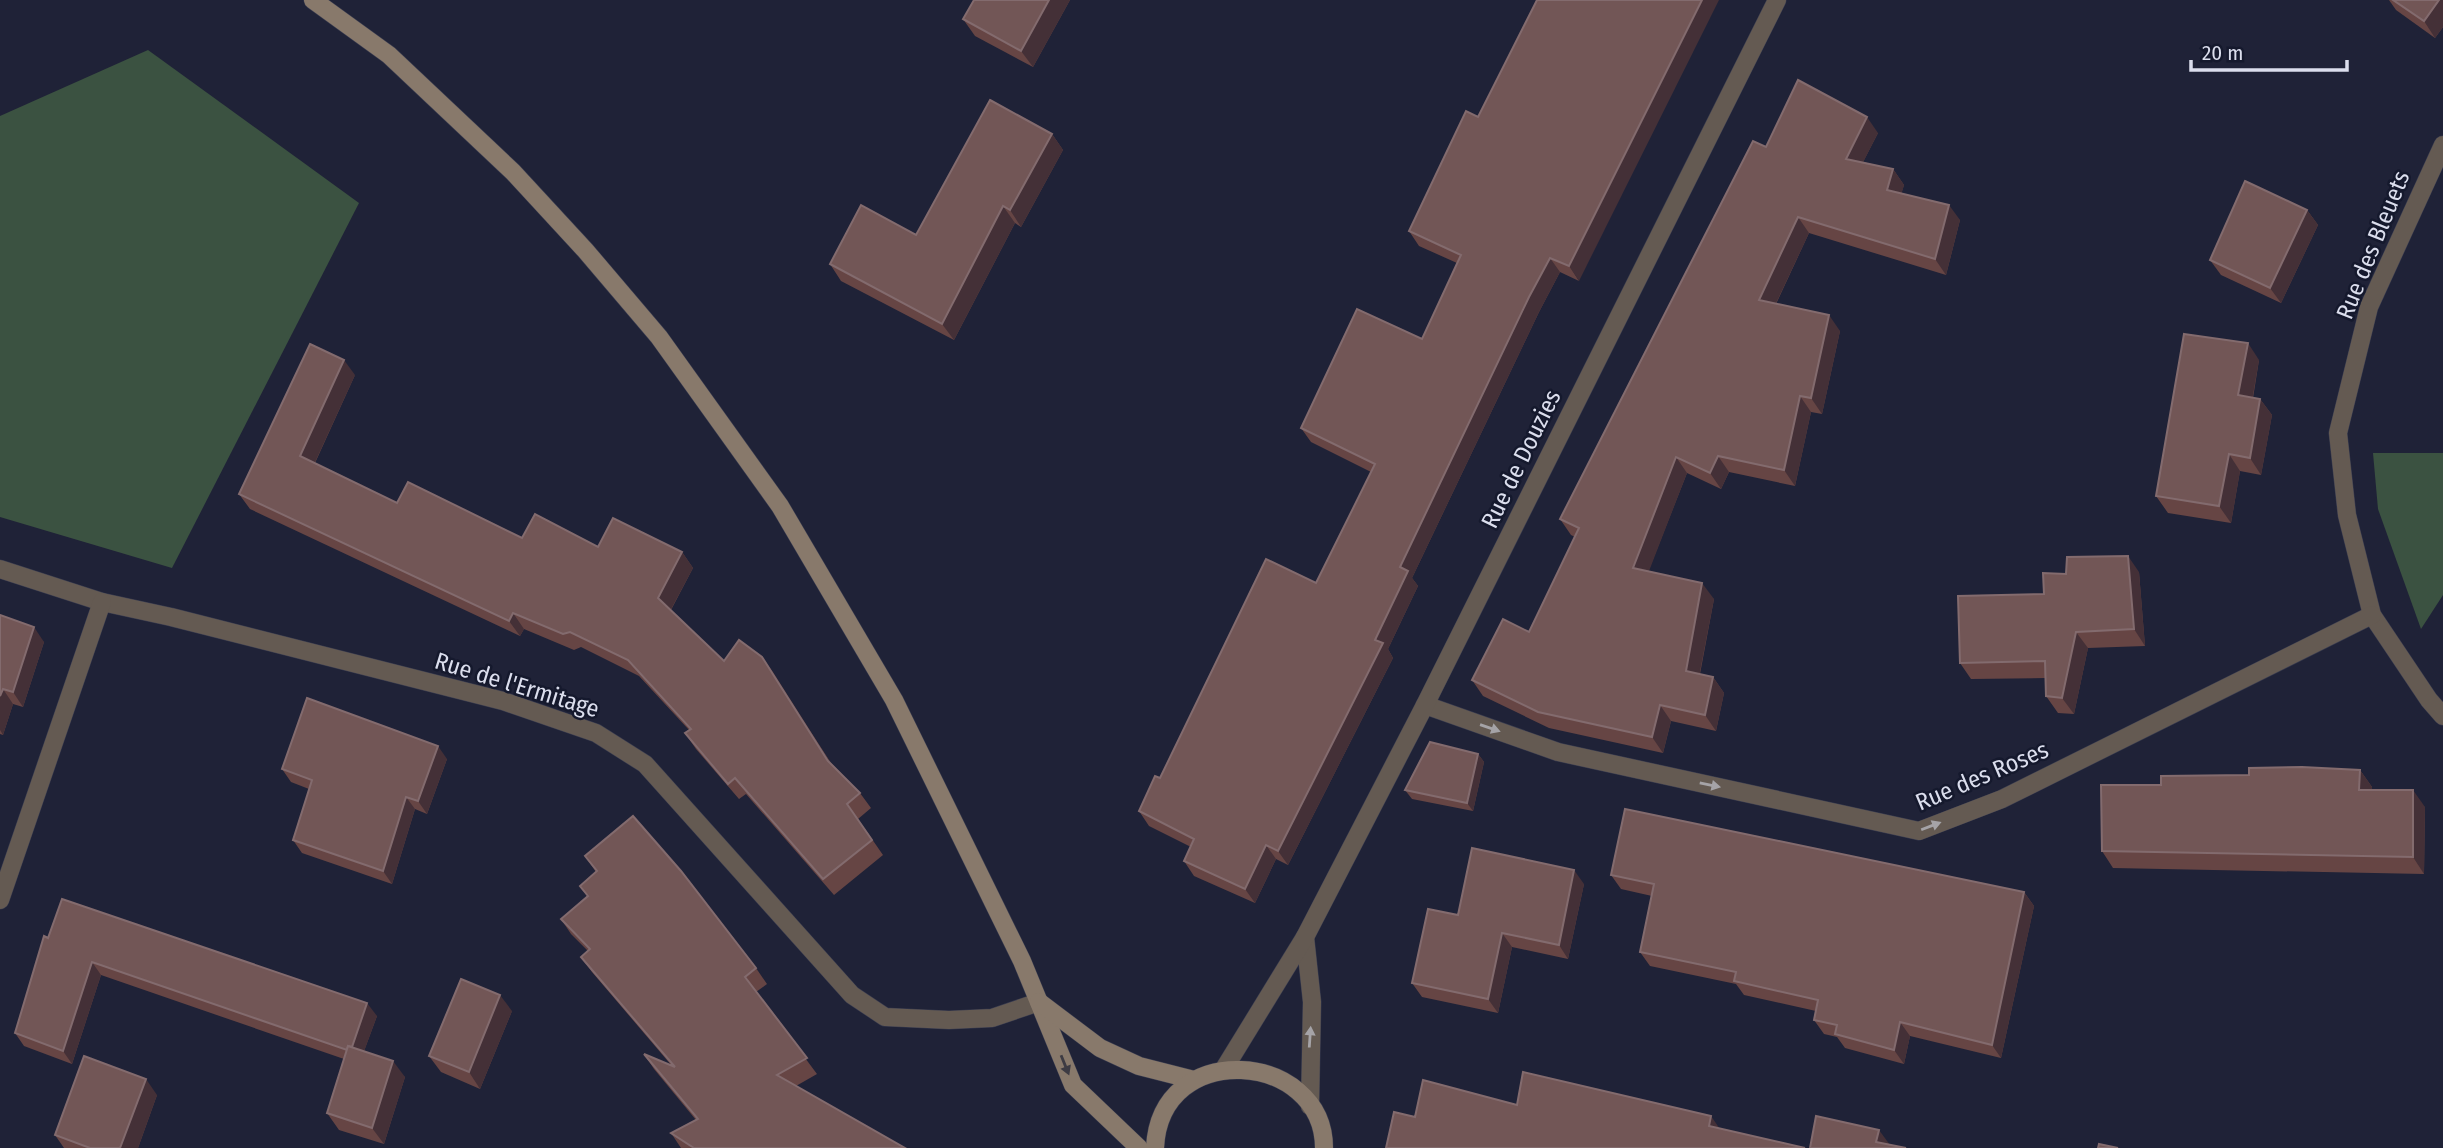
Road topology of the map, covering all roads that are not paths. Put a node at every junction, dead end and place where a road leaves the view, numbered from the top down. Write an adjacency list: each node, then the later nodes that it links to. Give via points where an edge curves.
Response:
1 (313, 0): 11 (main road, via 389,55 513,172 659,337 780,506 894,700)
2 (1777, 0): 7 (street, Rue de Douzies)
3 (2443, 145): 6 (street, Rue des Bleuets, via 2369,306 2339,433 2347,515)
4 (0, 569): 5 (street, Rue de l'Ermitage)
5 (102, 602): 9 (street); 11 (street, Rue de l'Ermitage, via 503,701 596,733 645,764 852,995 886,1017 992,1018)
6 (2372, 615): 7 (street, Rue des Roses, one-way to 6, via 1558,752 1919,831 2002,799); 8 (street, Rue des Bleuets)
7 (1425, 705): 10 (street, Rue de Douzies)
8 (2443, 716)
9 (0, 900)
10 (1305, 937): 12 (street, Rue de Douzies); 14 (street, one-way to 10, via 1312,1002)
11 (1039, 1002): 13 (main road, via 1100,1048 1139,1066); 16 (main road, one-way to 16, via 1073,1085)
12 (1224, 1069): 13 (main road); 14 (main road, via 1257,1070 1277,1078)
13 (1194, 1080): 17 (main road, via 1169,1103 1155,1133)
14 (1310, 1106): 15 (main road)
15 (1327, 1145)
16 (1139, 1148)
17 (1155, 1148)

